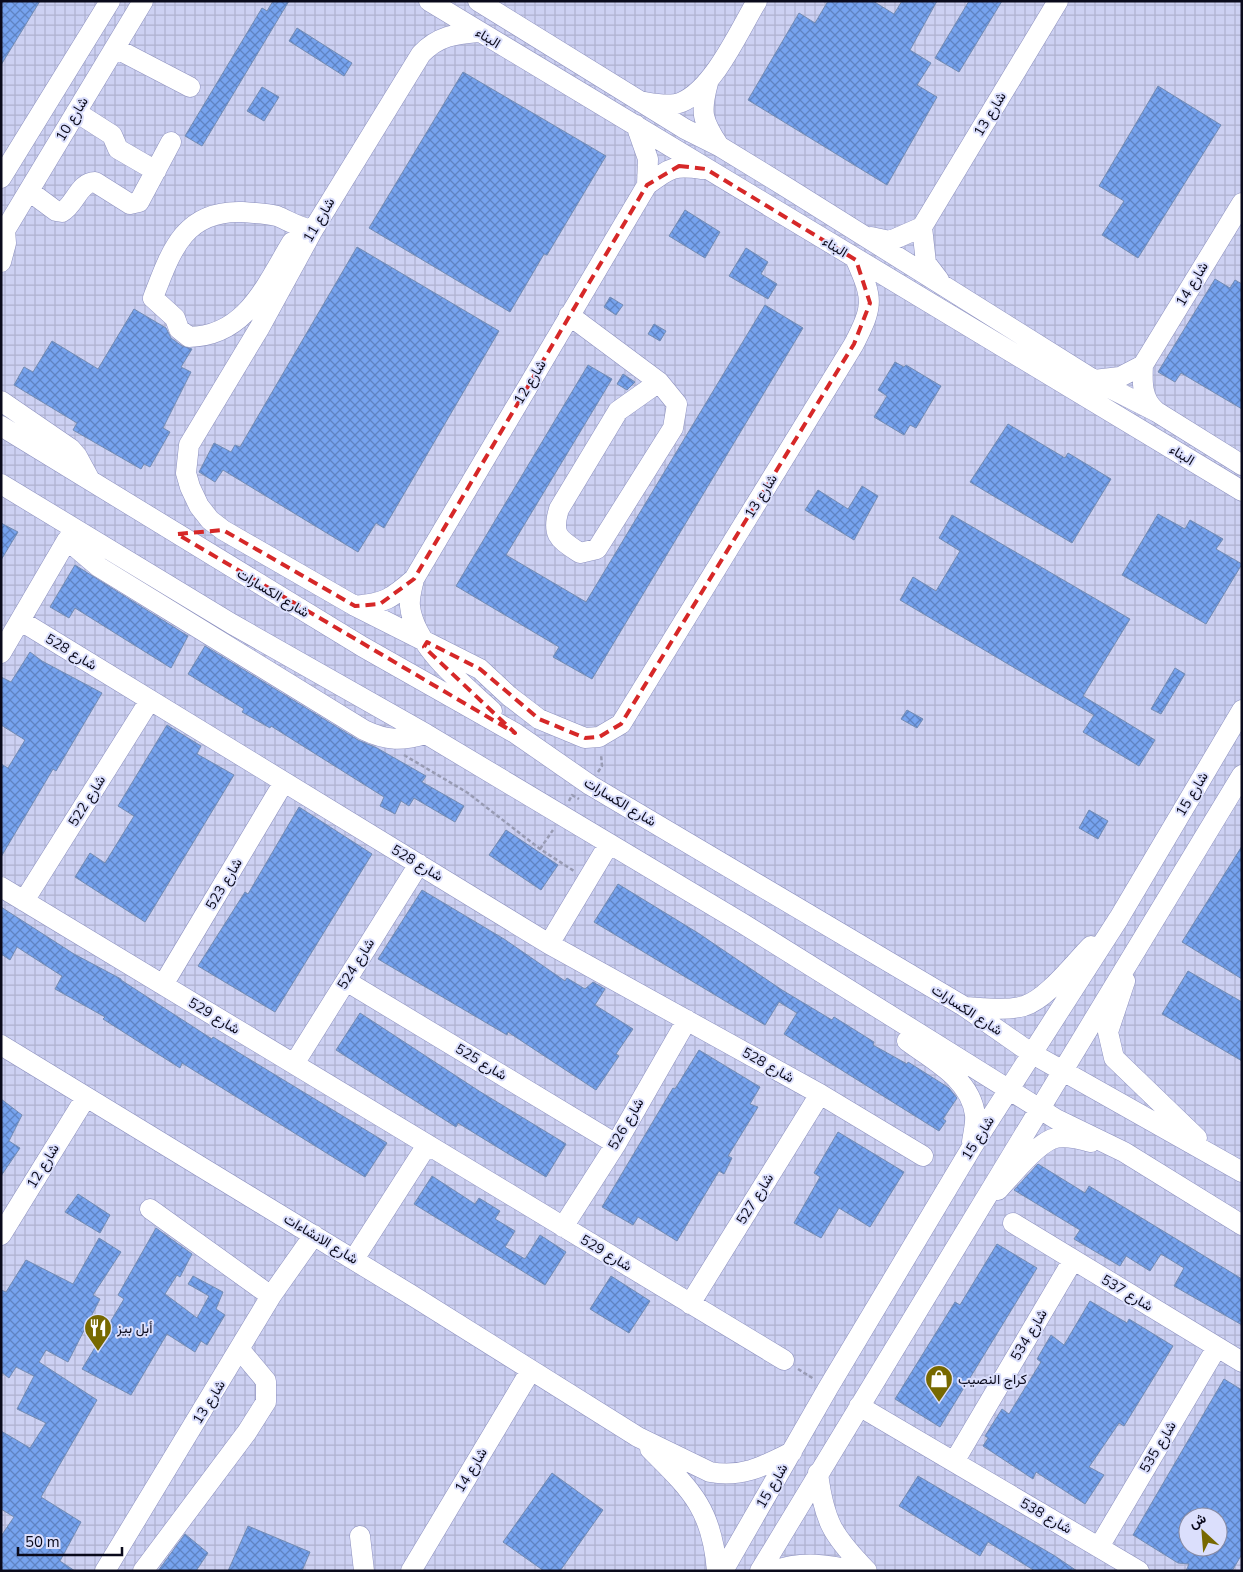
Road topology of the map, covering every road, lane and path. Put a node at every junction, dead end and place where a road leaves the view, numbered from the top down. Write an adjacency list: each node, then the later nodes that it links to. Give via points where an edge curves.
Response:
1 (110, 1): 19 (street, شارع 10)
2 (143, 1): 9 (street, شارع 10)
3 (429, 1): 8 (street, البناء)
4 (478, 1): 7 (street, البناء)
5 (757, 1): 10 (street)
6 (1058, 1): 23 (street, شارع 13)
7 (492, 6): 12 (street, البناء)
8 (478, 32): 14 (street, البناء); 24 (street, شارع 11, via 439,39 421,54)
9 (115, 48): 11 (street); 13 (street, شارع 10)
10 (708, 83): 12 (street, via 680,103 658,105); 16 (street, via 702,107 710,132)
11 (190, 86)
12 (640, 101): 16 (street, البناء)
13 (76, 112): 18 (street, via 112,135 118,149); 21 (street, شارع 10)
14 (636, 126): 17 (street, البناء); 20 (street, شارع 12, via 648,159)
15 (171, 142): 18 (street)
16 (719, 146): 26 (street, البناء)
17 (706, 169): 20 (street, شارع 12, via 679,166); 27 (street, البناء)
18 (156, 171): 21 (street, via 139,202 134,204 95,182 84,186 69,208 62,212)
19 (1, 178)
20 (647, 185): 30 (street, شارع 12)
21 (29, 191): 25 (street, شارع 10)
22 (1242, 203): 31 (street, شارع 14)
23 (922, 227): 26 (street, via 890,241); 29 (street, via 926,263)
24 (306, 229): 24 (street, via 276,216 232,212 210,215 185,233 168,260 153,298 175,318 179,328 189,337 207,337 225,330 258,298); 37 (street, شارع 11, via 260,327)
25 (3, 234): 28 (street, via 6,243)
26 (862, 235): 29 (street, البناء)
27 (856, 260): 41 (street, البناء); 53 (street, شارع 13, via 869,290 870,303 867,318 854,344)
28 (1, 262)
29 (940, 282): 32 (street, البناء)
30 (569, 316): 33 (street); 44 (street, شارع 12)
31 (1143, 366): 32 (street, via 1120,377); 35 (street, via 1147,404)
32 (1094, 380): 35 (street, البناء)
33 (659, 382): 33 (street, via 677,404 673,428 597,548 580,553 560,540 554,526 559,509 618,410)
34 (1, 401): 39 (street, via 71,449)
35 (1157, 412): 38 (street, البناء)
36 (1, 426): 39 (street, شارع الكسارات)
37 (189, 445): 42 (street, شارع الكسارات, via 186,473 190,487 199,506)
38 (1242, 465)
39 (90, 480): 43 (street, شارع الكسارات)
40 (1, 484): 47 (street)
41 (1242, 491)
42 (223, 530): 43 (street); 45 (street, شارع الكسارات)
43 (177, 534): 54 (street, شارع الكسارات, via 363,647)
44 (414, 579): 45 (street, شارع 12, via 380,604); 48 (street, شارع 12, via 409,605 415,627)
45 (355, 606): 48 (street, شارع الكسارات)
46 (21, 621): 49 (street); 50 (street, via 67,540 99,567); 51 (street, شارع 528)
47 (232, 624): 50 (street); 55 (street)
48 (424, 641): 53 (street, شارع الكسارات, via 480,669 539,719 585,738 599,736); 54 (street, via 449,671)
49 (1, 653)
50 (259, 664): 56 (street)
51 (150, 700): 58 (street, شارع 528); 63 (street, شارع 522)
52 (1242, 710): 64 (street, شارع 15)
53 (621, 724)
54 (515, 733): 70 (street, شارع الكسارات, via 590,785)
55 (426, 734): 56 (street, via 401,740); 59 (street)
56 (380, 738): 61 (path, via 468,793 546,854)
57 (1242, 775): 66 (street)
58 (284, 782): 60 (street, شارع 528); 68 (street, شارع 523)
59 (609, 844): 61 (street); 69 (street)
60 (419, 864): 65 (street, شارع 528); 67 (street, شارع 524)
61 (588, 878): 65 (street)
62 (1, 887): 63 (street, شارع 529)
63 (24, 901): 68 (street, شارع 529)
64 (1119, 918): 70 (street, via 1045,993 1025,1006); 73 (street, شارع 15)
65 (549, 944): 71 (street, شارع 528)
66 (1137, 946): 75 (street); 85 (street, via 1108,1032 1114,1058)
67 (346, 981): 74 (street, شارع 524); 80 (street, شارع 525)
68 (163, 985): 74 (street, شارع 529)
69 (846, 988): 76 (street); 82 (street, via 895,1033 953,1073 968,1093 975,1114)
70 (965, 1007): 73 (street, شارع الكسارات)
71 (687, 1020): 77 (street, شارع 528); 80 (street, شارع 526)
72 (1, 1045): 78 (street, شارع الانشاءات)
73 (1031, 1053): 75 (street, شارع الكسارات); 76 (street, شارع 15)
74 (294, 1064): 81 (street, شارع 529)
75 (1063, 1072): 79 (street); 85 (street, شارع الكسارات)
76 (1008, 1089): 79 (street); 82 (street, شارع 15)
77 (820, 1094): 84 (street, شارع 528); 97 (street, شارع 527)
78 (86, 1097): 92 (street, شارع الانشاءات); 93 (street, شارع 12)
79 (1038, 1108): 83 (street); 88 (street)
80 (616, 1144): 91 (street, شارع 526)
81 (427, 1145): 91 (street, شارع 529); 94 (street)
82 (972, 1147): 103 (street, شارع 15)
83 (1124, 1152): 88 (street, via 1077,1138 1053,1139 1037,1151); 90 (street)
84 (923, 1156)
85 (1219, 1158): 86 (street, شارع الكسارات)
86 (1242, 1172)
87 (150, 1209): 96 (street)
88 (972, 1219): 104 (street)
89 (1013, 1223): 95 (street, شارع 537)
90 (1242, 1225)
91 (563, 1227): 97 (street, شارع 529)
92 (314, 1234): 94 (street, شارع الانشاءات); 96 (street, شارع 13)
93 (1, 1235)
94 (354, 1259): 102 (street, شارع الانشاءات)
95 (1073, 1260): 98 (street, شارع 537); 107 (street, شارع 534)
96 (272, 1296): 99 (street, شارع 13)
97 (690, 1304): 100 (street, شارع 529)
98 (1217, 1347): 101 (street, شارع 537); 110 (street, شارع 535)
99 (240, 1351): 111 (street, شارع 13); 112 (street, via 266,1382 266,1402)
100 (784, 1360): 103 (path)
101 (1242, 1362)
102 (531, 1370): 105 (street, شارع الانشاءات); 114 (street, شارع 14)
103 (828, 1388): 106 (street, شارع 15)
104 (859, 1406): 107 (street); 108 (street)
105 (638, 1437): 106 (street, شارع الانشاءات, via 710,1472 730,1475 759,1468); 115 (street, شارع الانشاءات, via 682,1481 699,1504 711,1529)
106 (792, 1452): 116 (street, شارع 15)
107 (954, 1462): 110 (street, شارع 538)
108 (818, 1473): 117 (street); 120 (street, via 828,1521 838,1540)
109 (360, 1536): 113 (street)
110 (1099, 1547): 121 (street, شارع 538)
111 (105, 1571)
112 (143, 1571)
113 (364, 1571)
114 (411, 1571)
115 (717, 1571)
116 (724, 1571)
117 (760, 1571)
118 (774, 1571): 119 (street, via 806,1564 825,1564)
119 (858, 1571)
120 (867, 1571)
121 (1139, 1571)

